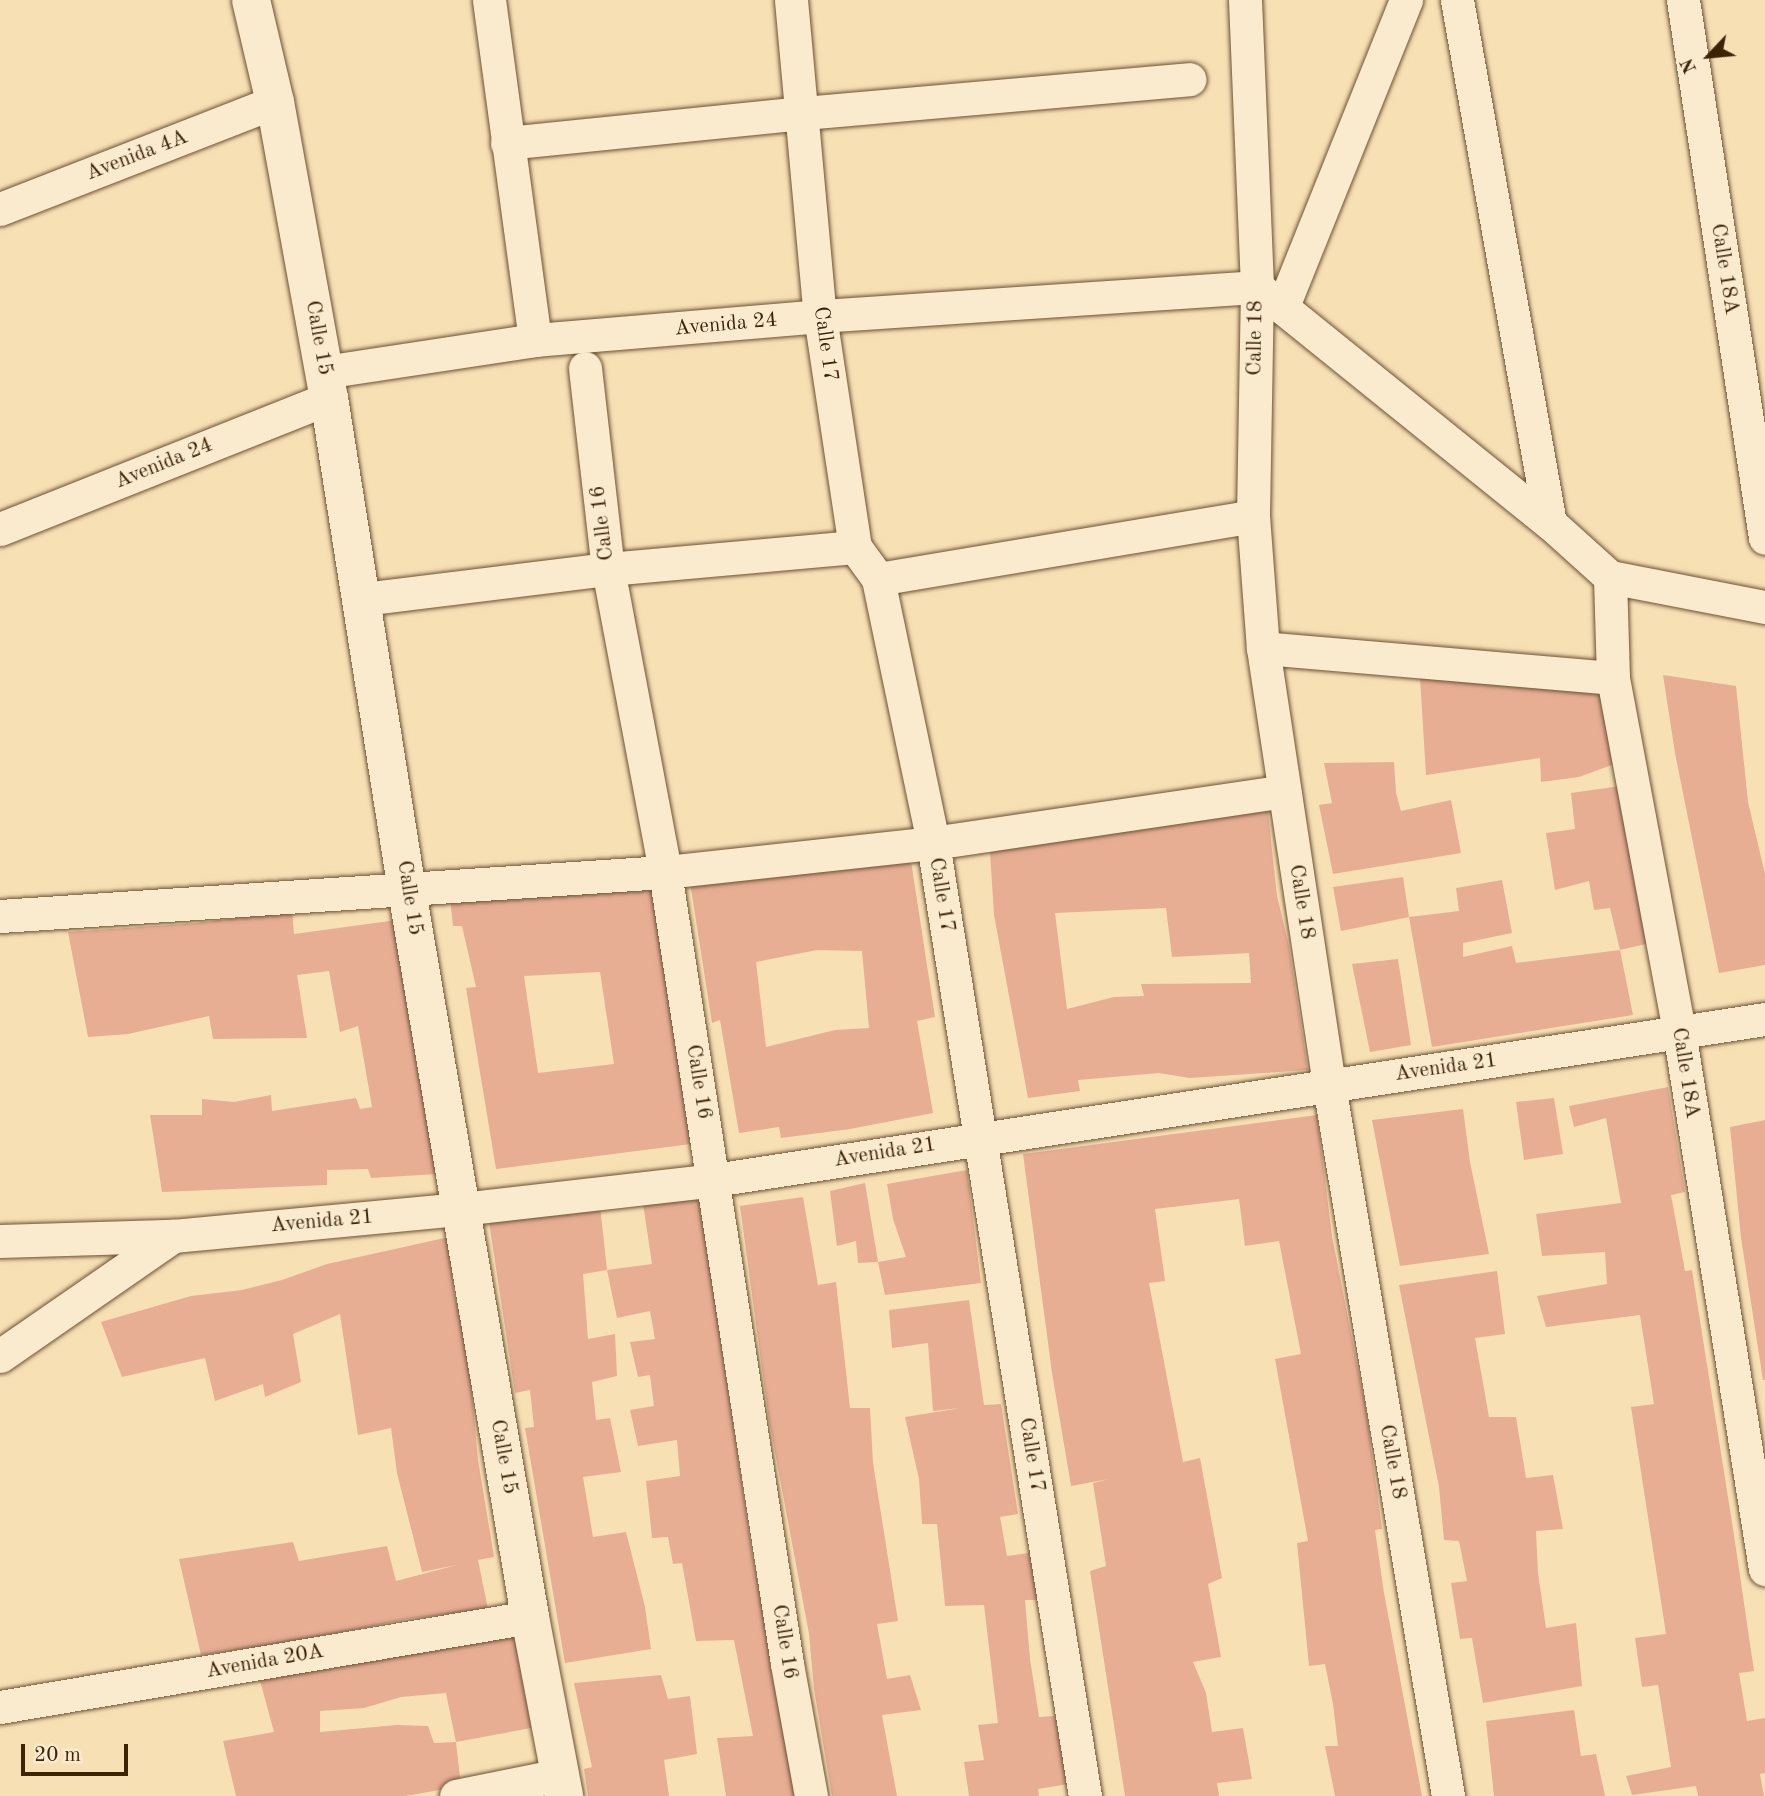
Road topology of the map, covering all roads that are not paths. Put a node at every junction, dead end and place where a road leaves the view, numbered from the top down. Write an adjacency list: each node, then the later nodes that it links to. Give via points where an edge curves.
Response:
1 (251, 0): 9 (street, Calle 15)
2 (489, 0): 11 (street)
3 (791, 0): 10 (street, Calle 17)
4 (1245, 0): 13 (street, Calle 18)
5 (1406, 0): 13 (street)
6 (1457, 0): 19 (street)
7 (1684, 0): 21 (street, Calle 18A)
8 (1190, 79): 10 (street)
9 (275, 102): 12 (street, Avenida 4A); 17 (street, Calle 15)
10 (803, 113): 11 (street); 14 (street, Calle 17)
11 (507, 143): 15 (street)
12 (0, 209)
13 (1270, 296): 14 (street, Avenida 24); 18 (street, Calle 18); 19 (street)
14 (820, 316): 15 (street, Avenida 24); 22 (street, Calle 17)
15 (534, 340): 17 (street, Avenida 24)
16 (585, 368): 23 (street, Calle 16)
17 (326, 385): 20 (street, Avenida 24); 26 (street, Calle 15)
18 (1252, 516): 25 (street); 28 (street, Calle 18)
19 (1550, 523): 24 (street)
20 (0, 529)
21 (1765, 538)
22 (855, 547): 23 (street); 25 (street, Calle 17)
23 (608, 569): 26 (street); 32 (street, Calle 16)
24 (1610, 577): 27 (street); 29 (street, Calle 18A)
25 (878, 579): 31 (street, Calle 17)
26 (362, 599): 33 (street, Calle 15)
27 (1765, 607)
28 (1263, 648): 29 (street); 30 (street, Calle 18)
29 (1613, 678): 36 (street, Calle 18A)
30 (1284, 791): 31 (street); 37 (street, Calle 18)
31 (933, 843): 32 (street); 38 (street, Calle 17)
32 (665, 872): 33 (street); 39 (street, Calle 16)
33 (407, 891): 34 (street); 40 (street, Calle 15)
34 (0, 916)
35 (1765, 1019): 36 (street, Avenida 21)
36 (1679, 1031): 37 (street, Avenida 21); 44 (street, Calle 18A)
37 (1329, 1085): 38 (street, Avenida 21); 52 (street, Calle 18)
38 (980, 1139): 39 (street, Avenida 21); 51 (street, Calle 17)
39 (713, 1180): 40 (street, Avenida 21); 50 (street, Calle 16)
40 (461, 1209): 41 (street, Avenida 21); 46 (street, Calle 15)
41 (173, 1236): 42 (street, Avenida 21); 43 (street)
42 (0, 1241)
43 (0, 1356)
44 (1760, 1516): 45 (street, Calle 18A)
45 (1765, 1569)
46 (530, 1617): 47 (street, Avenida 20A); 48 (street, Calle 15)
47 (0, 1707)
48 (562, 1786): 49 (street)
49 (456, 1796)
50 (811, 1796)
51 (1085, 1796)
52 (1448, 1796)

